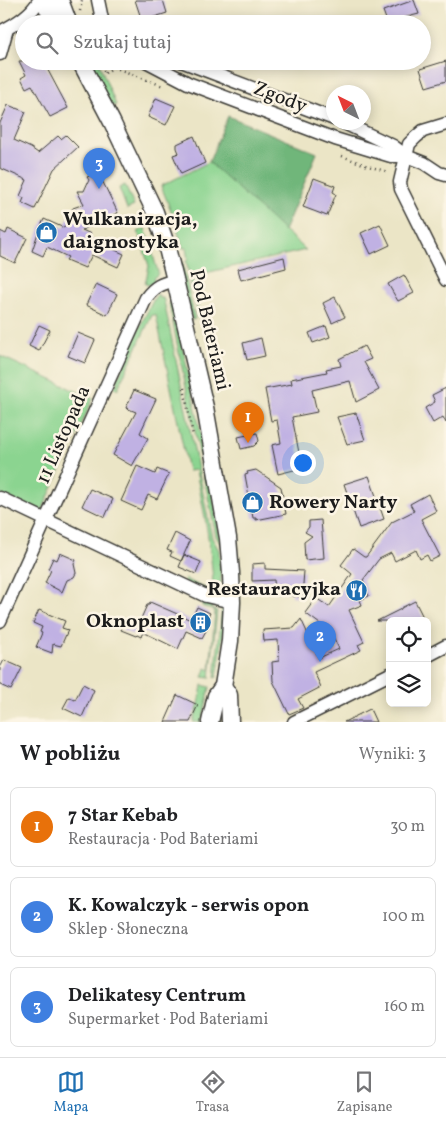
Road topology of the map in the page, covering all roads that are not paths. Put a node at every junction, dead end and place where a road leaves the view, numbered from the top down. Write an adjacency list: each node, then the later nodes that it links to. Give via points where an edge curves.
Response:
1 (98, 0): 6 (street)
2 (47, 1): 3 (street); 4 (street); 5 (street)
3 (26, 15)
4 (52, 15)
5 (60, 15)
6 (101, 15)
7 (15, 23): 8 (street)
8 (3, 31): 9 (street)
9 (0, 54)
10 (85, 70): 18 (street, Pod Bateriami, via 155,212)
11 (164, 70): 16 (street, Zgody, via 335,139 391,156)
12 (205, 70): 13 (street, Zgody)
13 (326, 116)
14 (446, 124): 16 (street, via 423,131 409,144)
15 (359, 130): 16 (street, Zgody)
16 (406, 156): 17 (street, Zgody); 19 (street, via 401,189)
17 (446, 175)
18 (175, 280): 21 (street, 11 Listopada, via 157,286 146,298); 22 (street, Pod Bateriami, via 205,406 228,538)
19 (446, 280)
20 (0, 498): 21 (street)
21 (47, 519): 22 (street, via 206,596); 23 (street, 11 Listopada)
22 (232, 602): 27 (street, Pod Bateriami)
23 (0, 621)
24 (446, 646): 25 (street)
25 (431, 654)
26 (386, 676): 30 (street)
27 (223, 686): 28 (street, Pod Bateriami, via 216,696); 29 (street, Pod Bateriami, via 229,696)
28 (210, 722)
29 (230, 722)
30 (294, 722)

